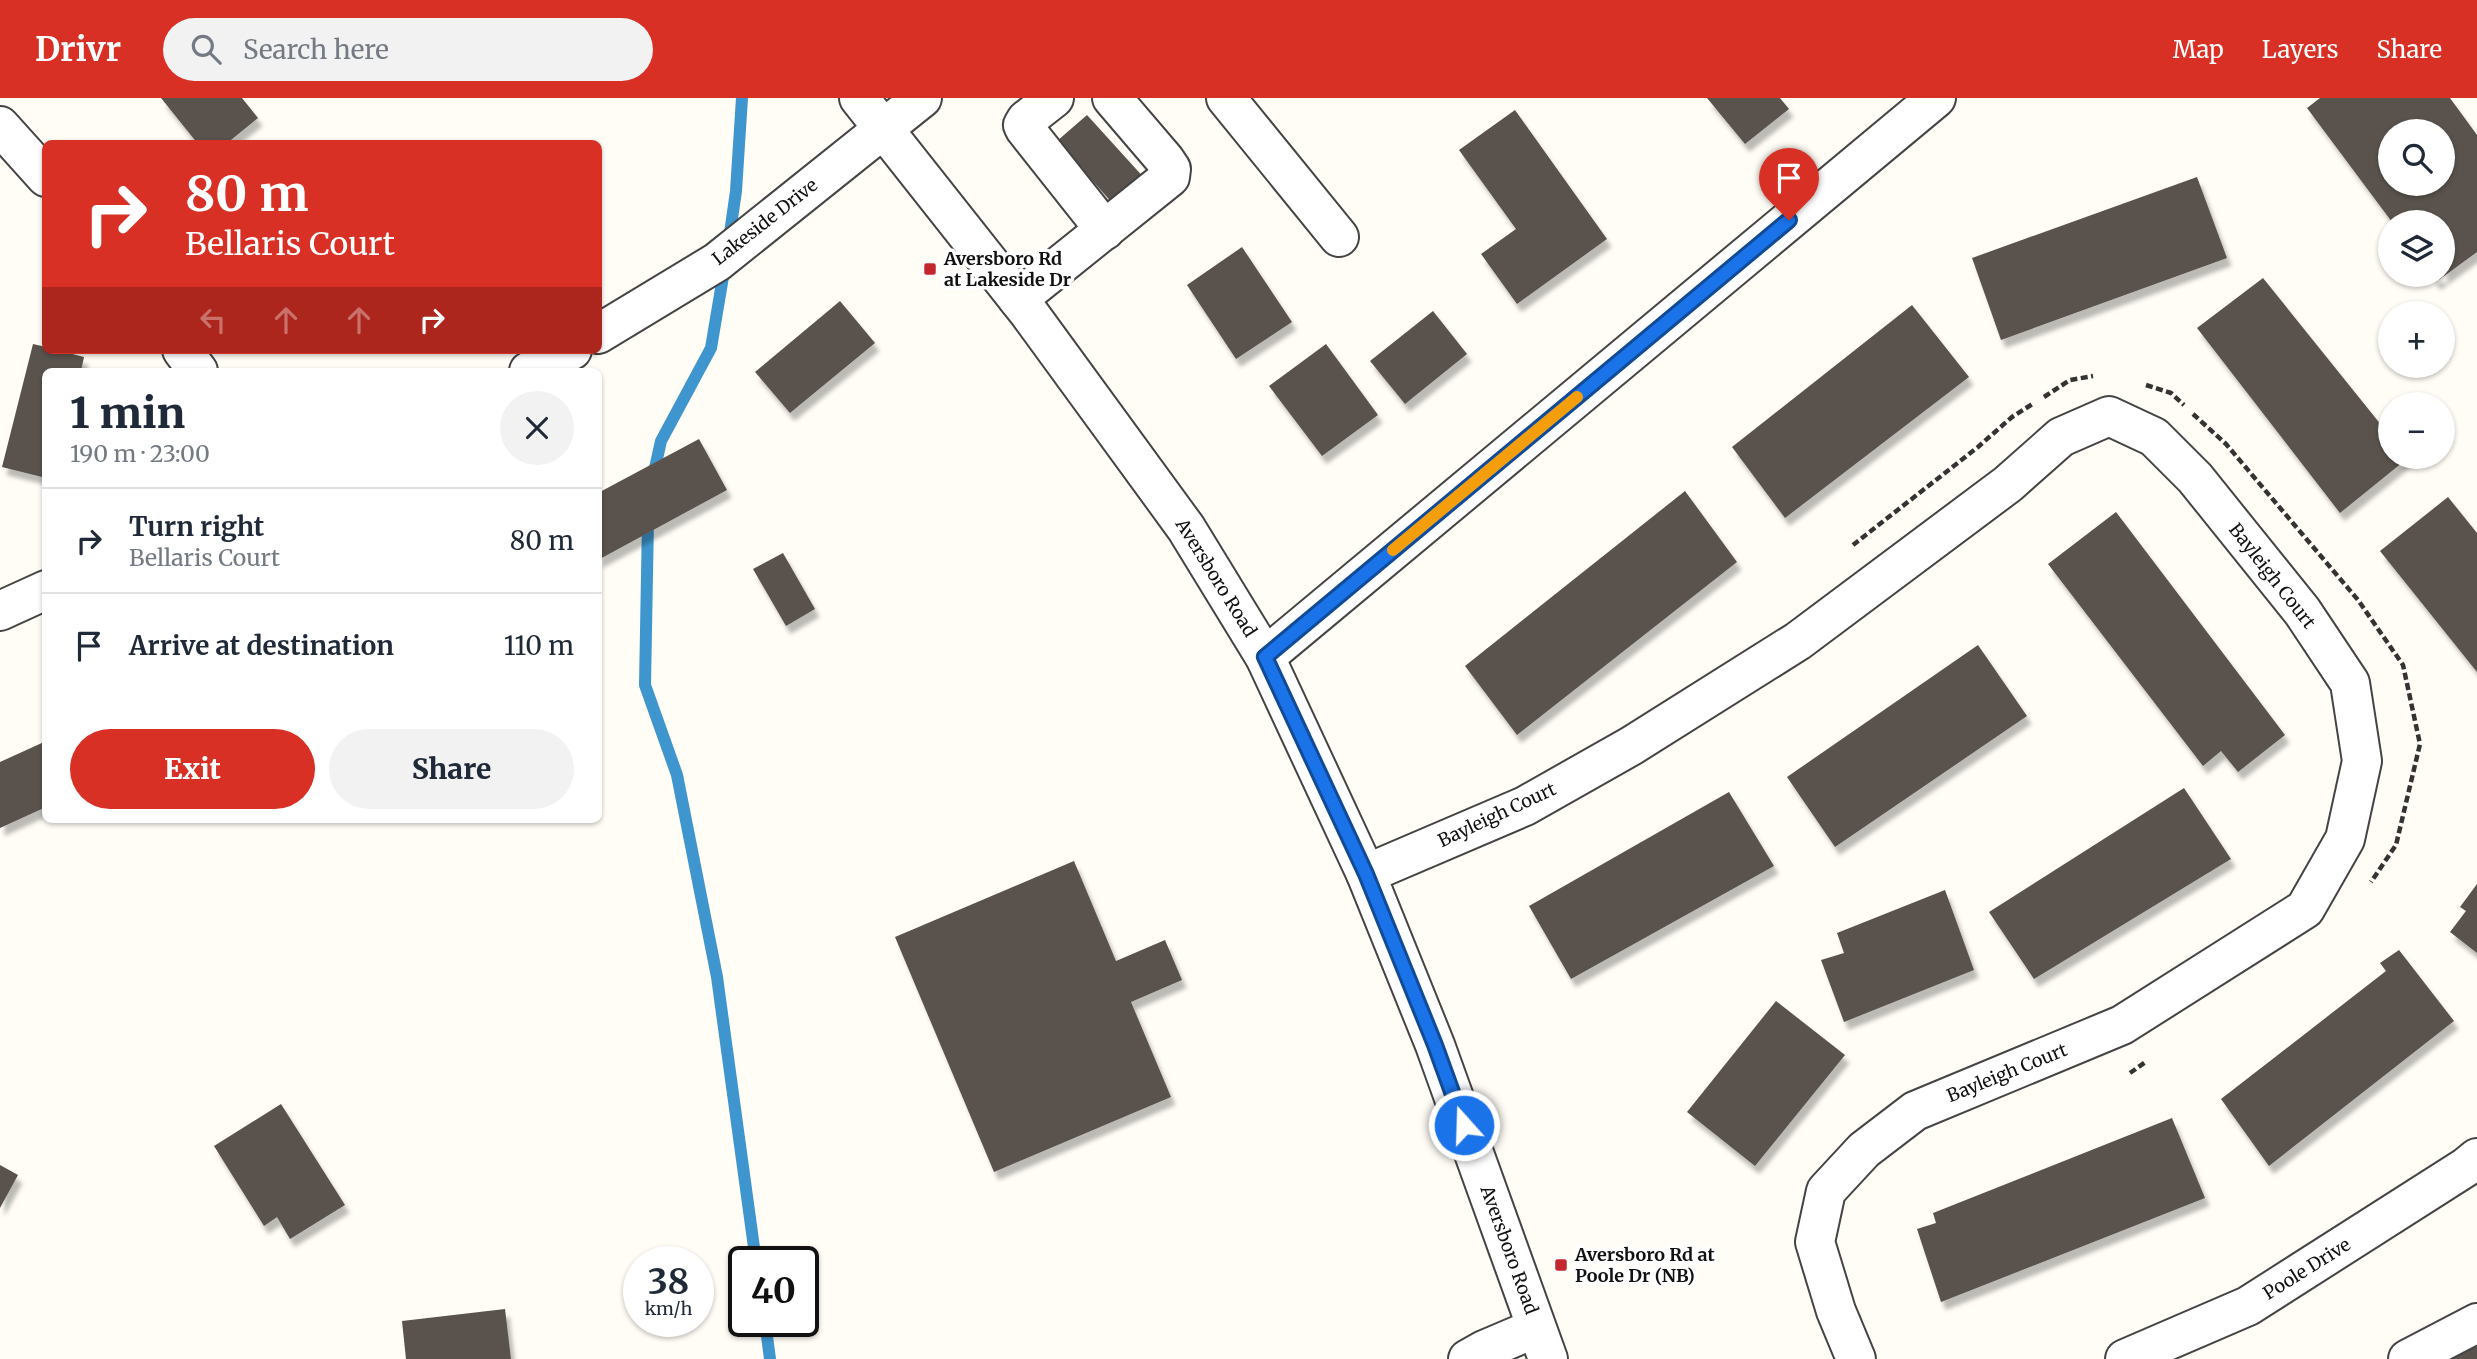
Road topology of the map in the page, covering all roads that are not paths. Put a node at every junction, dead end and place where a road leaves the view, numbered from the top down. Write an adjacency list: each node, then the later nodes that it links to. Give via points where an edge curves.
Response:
1 (859, 98): 8 (street, Aversboro Road)
2 (922, 98): 8 (street, Lakeside Drive)
3 (1054, 98): 10 (street, via 1023,125)
4 (1112, 98): 10 (street, via 1171,169 1170,177)
5 (1226, 98): 11 (street)
6 (1936, 98): 20 (street)
7 (0, 126): 9 (street)
8 (883, 128): 12 (street, Aversboro Road); 13 (street, Lakeside Drive, via 717,262)
9 (42, 173)
10 (1105, 230): 12 (street)
11 (1339, 237)
12 (1018, 299): 20 (street, Aversboro Road, via 1186,528)
13 (602, 332)
14 (185, 354): 16 (street)
15 (564, 354): 17 (street)
16 (196, 368)
17 (534, 368)
18 (42, 592): 19 (street)
19 (0, 611)
20 (1265, 657): 21 (street, Aversboro Road)
21 (1366, 874): 24 (street, Aversboro Road, via 1435,1045); 26 (street, Bayleigh Court, via 1525,806 1798,641 2008,484 2061,437 2109,416 2154,437 2195,478 2302,611 2350,683 2362,761 2345,839 2305,909 2122,1026 1915,1111 1864,1150 1833,1182 1826,1191 1815,1242)
22 (2477, 1158): 27 (street, Poole Drive, via 2248,1306)
23 (2477, 1323): 28 (street)
24 (1542, 1343): 25 (street, via 1484,1350)
25 (1468, 1359)
26 (1856, 1359)
27 (2125, 1359)
28 (2408, 1359)

